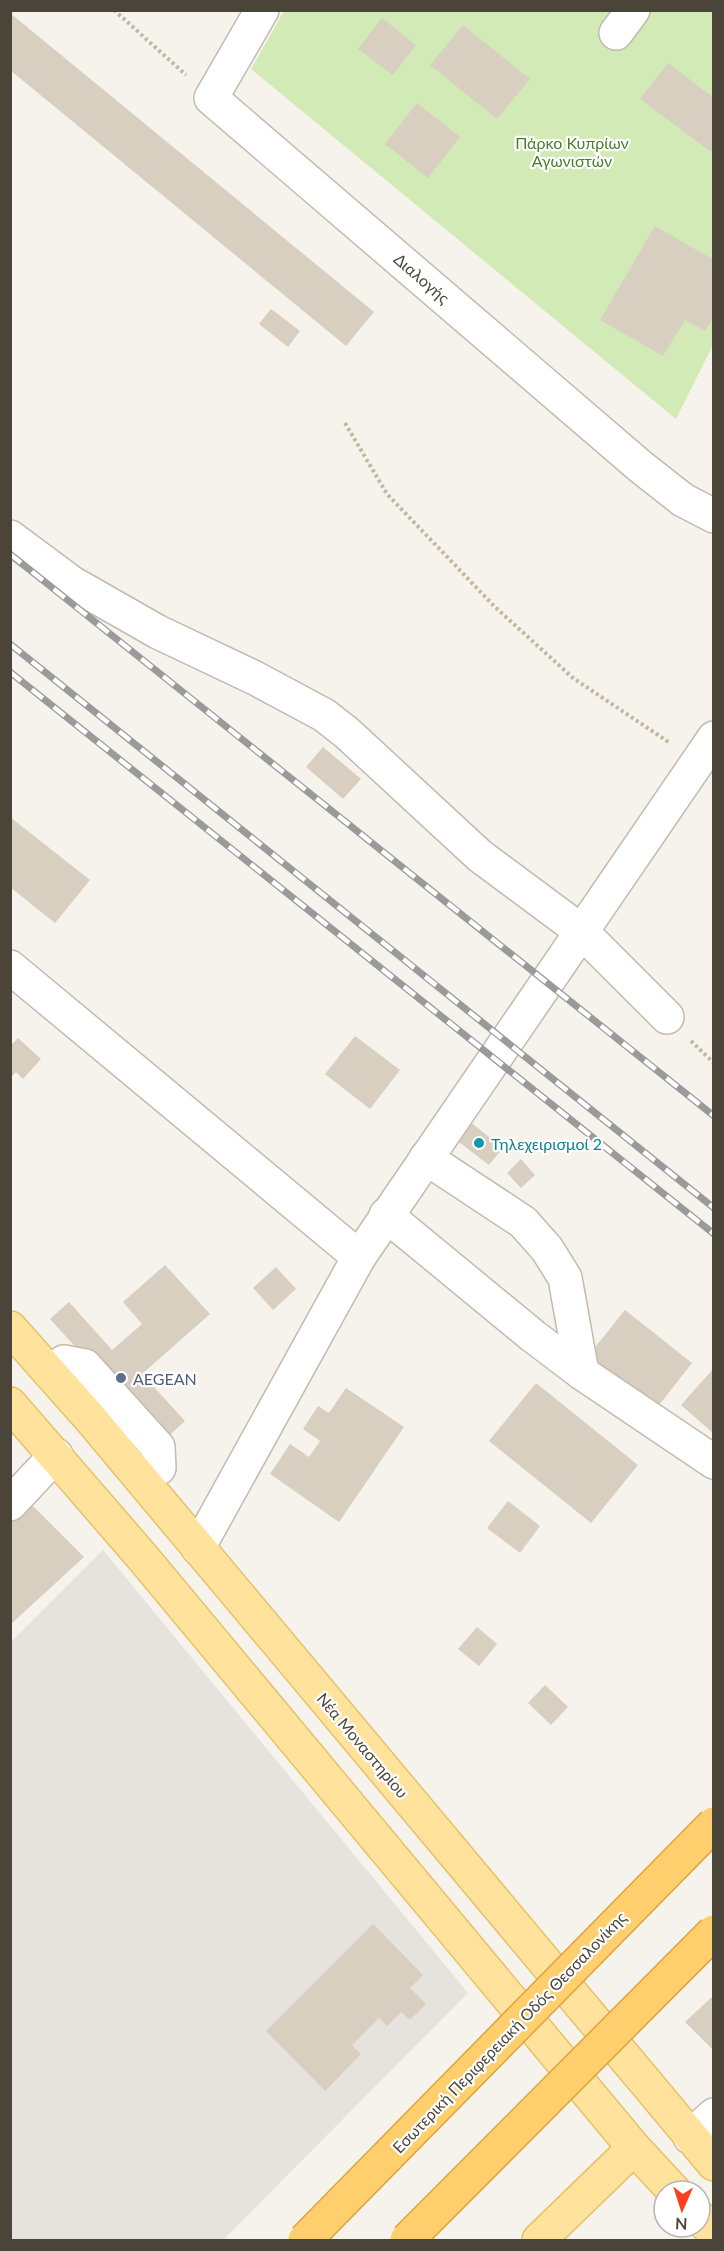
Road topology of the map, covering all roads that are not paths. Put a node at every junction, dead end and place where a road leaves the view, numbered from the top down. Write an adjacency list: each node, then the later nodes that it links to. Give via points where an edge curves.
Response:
1 (262, 10): 2 (street, Διαλογής, via 212,98 641,467 683,500)
2 (714, 516)
3 (10, 537): 5 (street, via 72,583 158,632 324,715 480,856)
4 (706, 750): 5 (street)
5 (581, 931): 7 (street); 8 (street)
6 (10, 967): 10 (street)
7 (667, 1017)
8 (426, 1158): 9 (street); 13 (street, via 523,1222 547,1249 565,1278)
9 (386, 1215): 10 (street); 13 (street)
10 (359, 1257): 19 (street)
11 (10, 1328): 19 (main road, Νέα Μοναστηρίου)
12 (64, 1362): 17 (street, via 85,1366 158,1447)
13 (582, 1373): 16 (street)
14 (10, 1404): 15 (main road)
15 (56, 1455): 18 (street); 24 (main road)
16 (714, 1462)
17 (159, 1468)
18 (10, 1504)
19 (198, 1548): 23 (main road, Νέα Μοναστηρίου)
20 (714, 1824): 27 (highway, Εσωτερική Περιφερειακή Οδός Θεσσαλονίκης, bridge)
21 (714, 1932): 28 (highway, bridge)
22 (714, 2115): 23 (street)
23 (690, 2137): 25 (main road, Νέα Μοναστηρίου)
24 (634, 2148): 26 (main road); 29 (main road)
25 (714, 2164)
26 (663, 2179)
27 (305, 2241)
28 (407, 2241)
29 (539, 2241)

